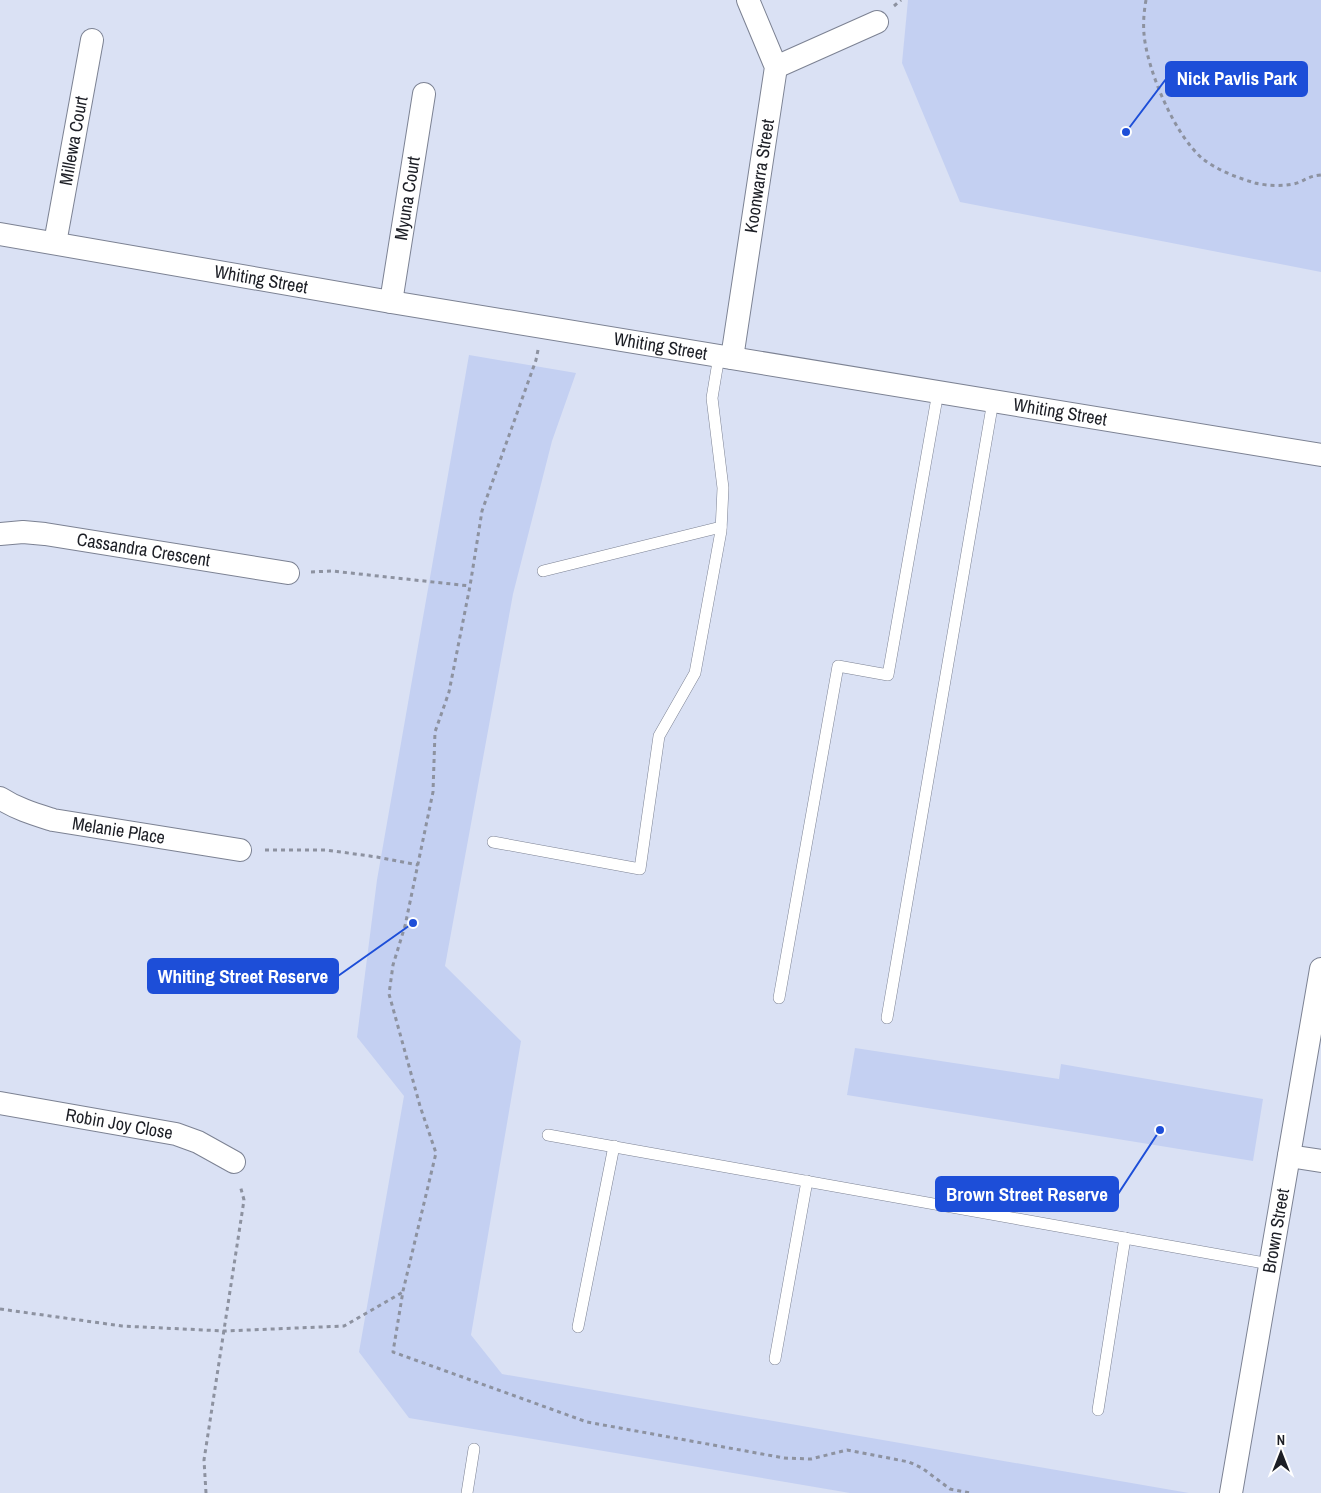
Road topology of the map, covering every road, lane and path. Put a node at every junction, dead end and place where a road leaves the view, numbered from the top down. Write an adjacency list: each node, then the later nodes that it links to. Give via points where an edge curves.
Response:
1 (748, 0): 5 (street)
2 (1146, 0): 7 (path, via 1146,50 1158,86 1188,144 1203,159 1256,183 1282,185)
3 (877, 22): 5 (street)
4 (92, 40): 9 (street, Millewa Court)
5 (776, 67): 12 (street, Koonwarra Street)
6 (424, 94): 10 (street, Myuna Court)
7 (1321, 175)
8 (0, 234): 9 (street, Whiting Street)
9 (55, 242): 10 (street, Whiting Street)
10 (391, 302): 11 (street, Whiting Street)
11 (542, 326): 12 (street, Whiting Street); 20 (path, via 536,360 482,511)
12 (726, 357): 13 (street, Whiting Street); 16 (lane, via 712,398 723,488)
13 (938, 392): 14 (street, Whiting Street); 26 (lane, via 888,675 838,666)
14 (993, 401): 15 (street, Whiting Street); 27 (lane)
15 (1321, 455)
16 (721, 526): 18 (lane); 22 (lane, via 695,673 659,736 640,869)
17 (0, 534): 19 (street, Cassandra Crescent, via 45,534)
18 (543, 571)
19 (288, 573): 20 (path, via 332,571)
20 (470, 586): 24 (path, via 449,692 435,732 433,792)
21 (0, 798): 23 (street, Melanie Place, via 31,814 54,820)
22 (493, 842)
23 (240, 850): 24 (path, via 326,850)
24 (418, 865): 37 (path, via 389,994 436,1153)
25 (1321, 969): 31 (street, Brown Street)
26 (779, 998)
27 (887, 1018)
28 (0, 1103): 33 (street, Robin Joy Close, via 176,1134)
29 (548, 1135): 30 (lane)
30 (614, 1146): 34 (lane); 39 (lane)
31 (1289, 1156): 32 (street); 36 (street, Brown Street)
32 (1321, 1161)
33 (234, 1162): 40 (path, via 244,1200)
34 (807, 1181): 35 (lane); 41 (lane)
35 (1125, 1238): 36 (lane); 42 (lane)
36 (1270, 1264): 47 (street, Brown Street)
37 (403, 1291): 40 (path, via 344,1326); 46 (path, via 393,1352 587,1422 784,1458 811,1459 847,1450 910,1462 950,1489)
38 (0, 1309): 40 (path, via 122,1326)
39 (578, 1327)
40 (224, 1331): 44 (path, via 204,1460)
41 (775, 1359)
42 (1098, 1410)
43 (474, 1448): 45 (lane)
44 (206, 1493)
45 (466, 1493)
46 (970, 1493)
47 (1231, 1493)

